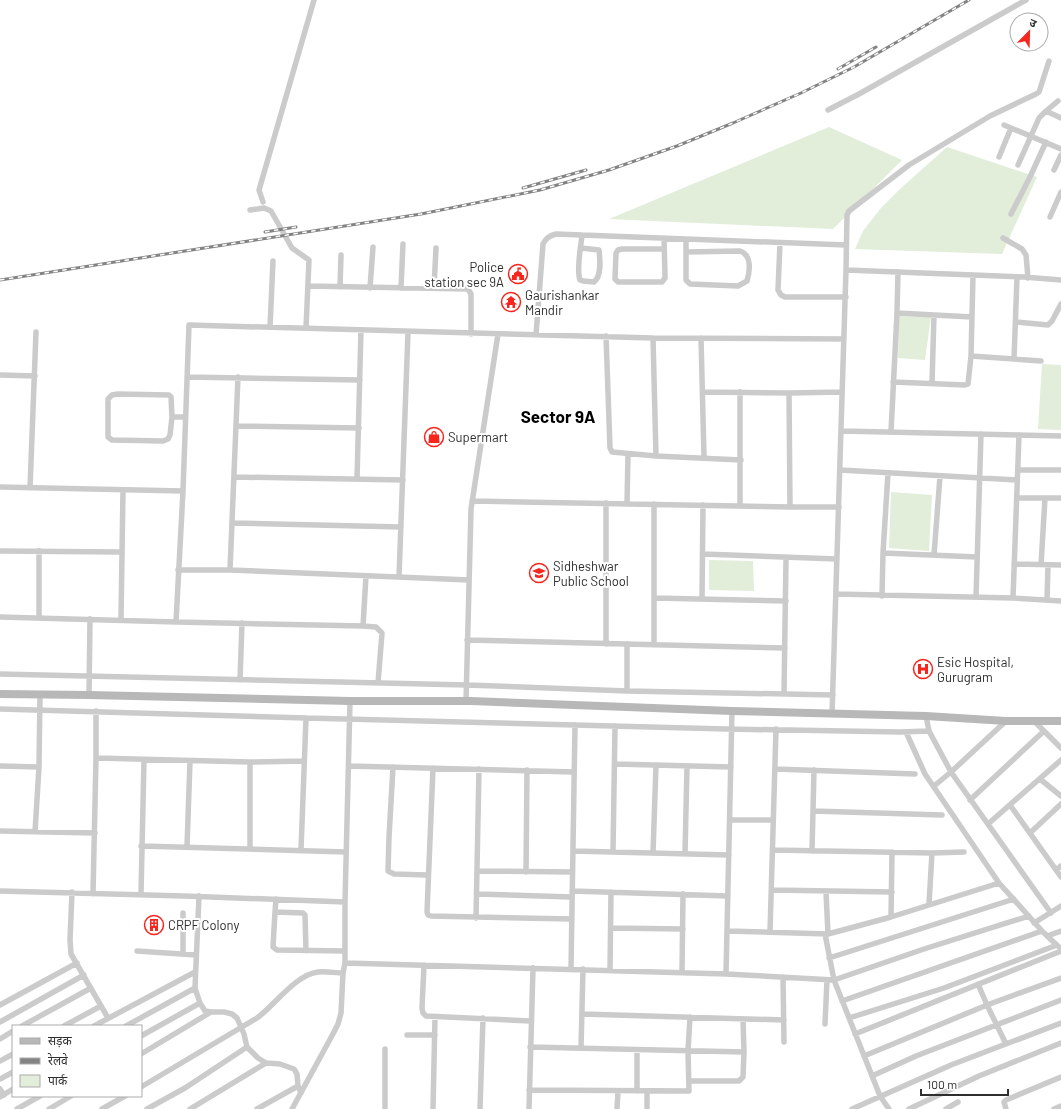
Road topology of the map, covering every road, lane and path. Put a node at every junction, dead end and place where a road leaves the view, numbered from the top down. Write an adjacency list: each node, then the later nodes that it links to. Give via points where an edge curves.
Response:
1 (314, 0): 18 (street, via 262,177 259,190)
2 (1026, 0): 5 (street)
3 (1049, 62): 28 (street, via 1039,92 990,116 909,165 849,212 846,219)
4 (1058, 101): 6 (street)
5 (828, 110)
6 (1046, 111): 7 (street); 10 (street, via 1039,118)
7 (1061, 118)
8 (1004, 125): 9 (street)
9 (1011, 128): 10 (street); 14 (street)
10 (1031, 136): 11 (street); 15 (street)
11 (1046, 142): 12 (street); 20 (street)
12 (1061, 149)
13 (1061, 154): 16 (street)
14 (999, 157)
15 (1018, 165)
16 (1054, 170)
17 (1061, 192): 21 (street)
18 (261, 198)
19 (250, 210): 42 (street, via 264,208 271,211 292,248 309,259)
20 (1011, 214)
21 (1050, 217)
22 (582, 235): 23 (street); 31 (street); 60 (street, via 556,234 545,239)
23 (664, 238): 25 (street); 32 (street)
24 (1003, 238): 40 (street, via 1022,249 1026,255)
25 (686, 239): 26 (street); 33 (street)
26 (780, 243): 28 (street); 47 (street, via 778,290 781,295)
27 (403, 244): 45 (street)
28 (846, 245): 36 (street)
29 (373, 247): 44 (street)
30 (436, 248): 46 (street)
31 (581, 248): 31 (street, via 580,280 594,282 599,274 599,250)
32 (664, 249): 32 (street, via 665,275 662,282 618,282 615,279 618,250)
33 (686, 252): 33 (street, via 686,280 690,284 738,286 747,281 749,259 744,252)
34 (341, 255): 43 (street)
35 (273, 261): 53 (street)
36 (846, 270): 37 (street); 47 (street)
37 (898, 272): 38 (street); 49 (street)
38 (974, 275): 39 (street); 51 (street)
39 (1017, 277): 40 (street); 52 (street)
40 (1028, 278): 41 (street)
41 (1061, 280)
42 (308, 286): 43 (street); 54 (street)
43 (340, 287): 44 (street)
44 (370, 288): 45 (street)
45 (401, 288): 46 (street)
46 (434, 288): 58 (street, via 465,288 470,291)
47 (846, 297): 64 (street)
48 (1061, 304): 52 (street, via 1048,326)
49 (897, 313): 50 (street); 73 (street)
50 (934, 315): 51 (street); 74 (street)
51 (972, 317): 65 (street)
52 (1016, 322): 66 (street)
53 (270, 327): 54 (street); 70 (street, via 189,325)
54 (306, 328): 55 (street)
55 (361, 330): 57 (street); 72 (street)
56 (36, 332): 69 (street)
57 (408, 332): 58 (street); 100 (street)
58 (471, 334): 59 (street)
59 (498, 334): 60 (street); 109 (street)
60 (536, 335): 61 (street)
61 (606, 336): 62 (street); 88 (street, via 610,450)
62 (653, 338): 63 (street); 89 (street)
63 (701, 338): 64 (street); 75 (street)
64 (844, 339): 77 (street)
65 (971, 356): 66 (street); 74 (street, via 968,384)
66 (1014, 358): 67 (street)
67 (1041, 360)
68 (0, 375): 69 (street)
69 (35, 376): 103 (street)
70 (187, 377): 71 (street); 79 (street)
71 (238, 377): 72 (street); 81 (street)
72 (360, 380): 82 (street)
73 (894, 382): 74 (street); 84 (street)
74 (932, 383)
75 (703, 392): 76 (street); 90 (street)
76 (740, 392): 78 (street); 91 (street)
77 (842, 392): 78 (street); 83 (street)
78 (789, 393): 116 (street)
79 (185, 417): 80 (street); 105 (street)
80 (172, 418): 80 (street, via 169,395 118,394 112,395 108,400 108,436 112,440 163,441 170,435)
81 (236, 426): 82 (street); 97 (street)
82 (359, 428): 99 (street)
83 (841, 431): 84 (street); 92 (street)
84 (891, 432): 85 (street)
85 (981, 434): 86 (street); 98 (street)
86 (1019, 435): 87 (street); 93 (street)
87 (1061, 436)
88 (628, 454): 89 (street); 111 (street)
89 (656, 456): 90 (street)
90 (704, 457): 91 (street)
91 (741, 460): 114 (street)
92 (840, 470): 95 (street); 115 (street)
93 (1018, 470): 94 (street); 101 (street)
94 (1061, 470)
95 (888, 473): 96 (street); 122 (street)
96 (940, 476): 98 (street); 124 (street)
97 (234, 477): 99 (street); 117 (street)
98 (979, 478): 101 (street); 125 (street)
99 (357, 479): 100 (street)
100 (403, 480): 118 (street)
101 (1017, 480): 106 (street)
102 (0, 487): 103 (street)
103 (30, 488): 104 (street)
104 (123, 490): 105 (street); 121 (street)
105 (183, 491): 132 (street)
106 (1017, 498): 107 (street); 129 (street)
107 (1045, 498): 108 (street); 130 (street)
108 (1061, 498)
109 (472, 501): 110 (street); 136 (street)
110 (606, 503): 111 (street); 154 (street)
111 (626, 504): 112 (street)
112 (654, 504): 113 (street); 139 (street)
113 (703, 505): 114 (street); 123 (street)
114 (740, 506): 116 (street)
115 (839, 507): 116 (street); 127 (street)
116 (790, 508)
117 (232, 523): 118 (street); 133 (street)
118 (401, 527): 135 (street)
119 (0, 551): 120 (street)
120 (39, 551): 121 (street); 147 (street)
121 (122, 552): 149 (street)
122 (883, 553): 124 (street); 138 (street)
123 (703, 554): 126 (street); 142 (street)
124 (934, 555): 125 (street)
125 (977, 557): 140 (street)
126 (786, 558): 127 (street); 144 (street)
127 (837, 559): 137 (street)
128 (1061, 563): 131 (street)
129 (1014, 564): 130 (street); 141 (street)
130 (1042, 565): 131 (street)
131 (1048, 565): 143 (street)
132 (178, 570): 133 (street); 150 (street)
133 (230, 570): 134 (street)
134 (366, 576): 135 (street); 152 (street)
135 (399, 577): 136 (street)
136 (469, 580): 153 (street)
137 (836, 594): 138 (street); 168 (street)
138 (882, 596): 140 (street)
139 (654, 598): 142 (street); 156 (street)
140 (976, 598): 141 (street)
141 (1013, 598): 143 (street)
142 (702, 599): 144 (street)
143 (1047, 600): 145 (street)
144 (786, 601): 157 (street)
145 (1061, 601)
146 (0, 617): 147 (street)
147 (39, 618): 148 (street)
148 (90, 619): 149 (street); 159 (street)
149 (121, 620): 150 (street)
150 (176, 622): 151 (street)
151 (242, 623): 152 (street); 160 (street)
152 (363, 626): 161 (street, via 376,627 382,633)
153 (467, 640): 154 (street); 162 (street)
154 (606, 644): 155 (street)
155 (627, 644): 156 (street); 163 (street)
156 (654, 645): 157 (street)
157 (785, 648): 165 (street)
158 (0, 674): 159 (street)
159 (89, 675): 160 (street); 167 (street)
160 (240, 680): 161 (street)
161 (378, 683): 162 (street)
162 (467, 685): 163 (street); 170 (street)
163 (627, 691): 165 (street)
164 (0, 694): 166 (street)
165 (784, 694): 168 (street)
166 (40, 695): 167 (street); 172 (street)
167 (89, 695): 169 (street)
168 (833, 695): 175 (street)
169 (350, 701): 170 (street); 178 (street)
170 (466, 701): 174 (street)
171 (0, 709): 172 (street)
172 (40, 710): 173 (street); 201 (street)
173 (96, 711): 177 (street); 190 (street)
174 (732, 711): 175 (street); 184 (street)
175 (832, 714): 176 (street)
176 (926, 716): 179 (street); 186 (street)
177 (306, 718): 178 (street); 194 (street)
178 (350, 719): 182 (street); 199 (street)
179 (1006, 720): 180 (street); 210 (street)
180 (1032, 720): 181 (street); 187 (street)
181 (1061, 721)
182 (575, 725): 183 (street); 209 (street)
183 (615, 726): 184 (street); 196 (street)
184 (732, 729): 185 (street); 203 (street)
185 (776, 729): 188 (street); 206 (street)
186 (929, 731): 188 (street); 210 (street)
187 (1044, 731): 189 (street); 215 (street)
188 (906, 732): 213 (street, via 925,774)
189 (1061, 748)
190 (96, 758): 191 (street); 225 (street)
191 (144, 760): 193 (street); 227 (street)
192 (1061, 760): 212 (street)
193 (190, 761): 195 (street); 228 (street)
194 (304, 761): 195 (street); 230 (street)
195 (250, 762): 229 (street)
196 (615, 764): 197 (street); 235 (street)
197 (656, 765): 200 (street); 239 (street)
198 (0, 766): 201 (street)
199 (349, 766): 202 (street); 234 (street)
200 (687, 766): 203 (street); 240 (street)
201 (39, 767): 224 (street)
202 (393, 767): 204 (street); 247 (street, via 388,871 394,874)
203 (731, 767): 220 (street)
204 (433, 768): 205 (street); 247 (street)
205 (479, 769): 207 (street); 244 (street)
206 (775, 769): 208 (street); 221 (street)
207 (527, 770): 209 (street); 245 (street)
208 (814, 770): 211 (street); 218 (street)
209 (574, 772): 233 (street)
210 (951, 772): 213 (street); 215 (street)
211 (915, 774)
212 (1040, 779): 214 (street); 217 (street)
213 (934, 786): 249 (street)
214 (1061, 796)
215 (970, 800): 222 (street)
216 (1061, 804): 226 (street)
217 (1010, 805): 222 (street); 226 (street)
218 (813, 811): 219 (street); 232 (street)
219 (942, 815)
220 (730, 820): 221 (street); 241 (street)
221 (774, 820): 231 (street)
222 (988, 824): 270 (street)
223 (0, 831): 224 (street)
224 (35, 832): 225 (street)
225 (95, 833): 256 (street)
226 (1030, 833): 243 (street)
227 (141, 846): 228 (street); 257 (street)
228 (187, 848): 229 (street)
229 (250, 849): 230 (street)
230 (301, 850): 234 (street)
231 (773, 850): 232 (street); 250 (street)
232 (812, 850): 236 (street)
233 (573, 851): 235 (street); 246 (street)
234 (346, 852): 265 (street)
235 (613, 852): 239 (street)
236 (892, 852): 237 (street); 255 (street)
237 (932, 852): 238 (street); 266 (street)
238 (964, 852)
239 (653, 853): 240 (street)
240 (685, 854): 241 (street)
241 (729, 855): 262 (street)
242 (1061, 866): 243 (street)
243 (1056, 870): 248 (street)
244 (477, 871): 245 (street); 258 (street)
245 (526, 872): 246 (street)
246 (572, 872): 259 (street)
247 (427, 875): 273 (street, via 428,915)
248 (1061, 877)
249 (999, 882): 264 (street); 266 (street)
250 (772, 890): 254 (street); 281 (street)
251 (0, 891): 252 (street)
252 (72, 892): 256 (street); 291 (street, via 70,949)
253 (611, 892): 259 (street); 260 (street); 276 (street)
254 (826, 892): 255 (street); 282 (street)
255 (892, 892): 272 (street)
256 (93, 894): 257 (street)
257 (141, 894): 261 (street)
258 (477, 894): 259 (street); 273 (street)
259 (572, 894): 274 (street)
260 (683, 894): 262 (street); 277 (street)
261 (199, 896): 263 (street); 289 (street)
262 (728, 896): 280 (street)
263 (276, 899): 265 (street); 268 (street)
264 (1014, 899): 271 (street); 290 (street)
265 (345, 902): 287 (street)
266 (929, 904): 272 (street)
267 (1061, 906): 270 (street)
268 (275, 912): 286 (street, via 306,915); 286 (street, via 273,947)
269 (183, 913): 288 (street)
270 (1050, 913): 275 (street)
271 (1029, 916): 275 (street); 305 (street)
272 (891, 917): 282 (street)
273 (476, 918): 274 (street)
274 (572, 919): 295 (street)
275 (1034, 922): 278 (street)
276 (611, 928): 277 (street); 297 (street)
277 (682, 929): 299 (street)
278 (1042, 931): 283 (street); 312 (street)
279 (1061, 931): 283 (street)
280 (727, 932): 281 (street); 301 (street)
281 (770, 932): 282 (street)
282 (826, 934): 290 (street)
283 (1047, 936): 284 (street)
284 (1060, 949): 306 (street); 309 (street)
285 (137, 951): 288 (street)
286 (306, 951): 287 (street)
287 (345, 951): 292 (street)
288 (183, 954): 289 (street)
289 (196, 955): 298 (street)
290 (830, 958): 305 (street)
291 (76, 963): 302 (street); 314 (street)
292 (345, 963): 293 (street); 300 (street)
293 (424, 965): 294 (street); 319 (street, via 423,1013)
294 (533, 968): 295 (street); 326 (street)
295 (571, 969): 296 (street)
296 (583, 969): 297 (street); 318 (street)
297 (610, 970): 299 (street)
298 (196, 972): 308 (street); 321 (street)
299 (682, 972): 301 (street)
300 (343, 973): 335 (street, via 311,973 265,1012); 370 (street, via 338,1024)
301 (726, 974): 303 (street)
302 (84, 975): 307 (street); 327 (street)
303 (783, 977): 305 (street); 325 (street)
304 (1061, 978): 315 (street)
305 (830, 980): 312 (street); 329 (street)
306 (978, 984): 310 (street); 315 (street)
307 (91, 988): 316 (street); 330 (street)
308 (195, 988): 313 (street); 333 (street)
309 (944, 988): 310 (street); 323 (street)
310 (946, 997): 338 (street)
311 (1061, 1000): 334 (street)
312 (842, 1001): 323 (street)
313 (200, 1003): 317 (street, via 205,1010); 339 (street)
314 (0, 1005)
315 (987, 1005): 334 (street); 354 (street)
316 (101, 1006): 321 (street); 331 (street)
317 (212, 1012): 335 (street, via 232,1014); 352 (street)
318 (582, 1014): 320 (street); 347 (street)
319 (435, 1017): 322 (street); 340 (street)
320 (690, 1017): 324 (street); 350 (street)
321 (108, 1018): 332 (street)
322 (483, 1018): 326 (street); 387 (street)
323 (849, 1018): 338 (street)
324 (743, 1019): 325 (street); 351 (street)
325 (784, 1020): 342 (street)
326 (531, 1021): 346 (street)
327 (0, 1022)
328 (1061, 1023): 344 (street)
329 (825, 1024)
330 (24, 1025)
331 (66, 1025)
332 (96, 1025)
333 (128, 1025)
334 (996, 1025): 344 (street); 358 (street)
335 (242, 1027): 345 (street); 362 (street)
336 (12, 1032): 341 (street)
337 (407, 1034): 340 (street)
338 (855, 1034): 354 (street)
339 (142, 1035)
340 (435, 1035): 386 (street)
341 (0, 1039)
342 (784, 1042)
343 (1061, 1043): 393 (street, via 979,1076)
344 (1006, 1044): 372 (street)
345 (247, 1047): 356 (street); 381 (street, via 185,1088)
346 (530, 1047): 347 (street); 366 (street)
347 (581, 1048): 349 (street)
348 (385, 1049): 385 (street)
349 (637, 1050): 350 (street); 368 (street)
350 (688, 1051): 351 (street); 361 (street)
351 (744, 1052): 361 (street, via 743,1077 739,1081)
352 (142, 1053)
353 (12, 1055): 355 (street)
354 (864, 1056): 358 (street)
355 (0, 1061)
356 (266, 1063): 363 (street, via 280,1064 294,1070); 382 (street)
357 (12, 1073): 360 (street)
358 (872, 1076): 372 (street)
359 (1061, 1077): 395 (street, via 1006,1100)
360 (0, 1079)
361 (689, 1082): 369 (street, via 689,1091)
362 (142, 1086)
363 (298, 1086): 370 (street); 383 (street)
364 (0, 1089): 371 (street)
365 (12, 1090): 371 (street)
366 (530, 1090): 367 (street); 388 (street)
367 (618, 1091): 368 (street); 389 (street)
368 (637, 1091): 369 (street)
369 (647, 1091): 390 (street)
370 (301, 1093): 384 (street)
371 (2, 1096)
372 (880, 1096): 391 (street); 392 (street)
373 (38, 1097): 378 (street)
374 (69, 1097): 379 (street)
375 (123, 1097): 380 (street)
376 (958, 1102): 394 (street)
377 (1061, 1106): 396 (street)
378 (17, 1109)
379 (49, 1109)
380 (102, 1109)
381 (147, 1109)
382 (190, 1109)
383 (257, 1109)
384 (292, 1109)
385 (385, 1109)
386 (433, 1109)
387 (480, 1109)
388 (529, 1109)
389 (617, 1109)
390 (647, 1109)
391 (852, 1109)
392 (889, 1109)
393 (910, 1109)
394 (946, 1109)
395 (1006, 1109)
396 (1054, 1109)

